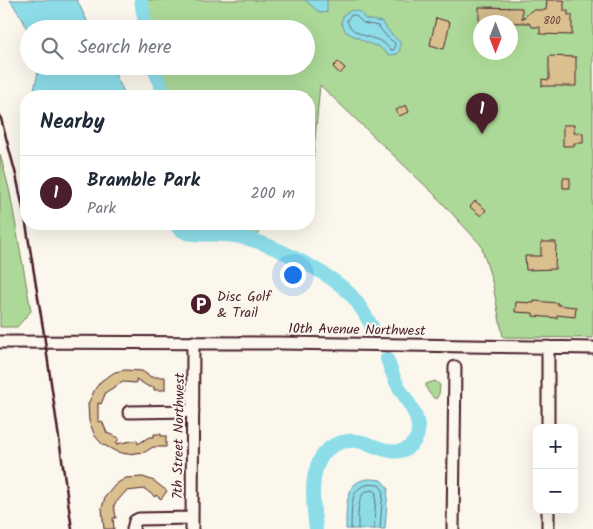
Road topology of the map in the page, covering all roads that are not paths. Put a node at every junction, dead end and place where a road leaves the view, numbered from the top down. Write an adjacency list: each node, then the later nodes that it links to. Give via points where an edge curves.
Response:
1 (0, 342): 2 (street, 10th Avenue Northwest)
2 (193, 342): 3 (street, 10th Avenue Northwest); 6 (street, 7th Street Northwest)
3 (548, 347): 4 (street, 10th Avenue Northwest); 8 (street)
4 (593, 348)
5 (455, 367): 12 (street)
6 (193, 411): 7 (street); 10 (street, 7th Street Northwest)
7 (129, 412)
8 (548, 424)
9 (548, 514): 13 (street)
10 (192, 524): 11 (street, via 139,519)
11 (133, 529)
12 (453, 529)
13 (548, 529)

